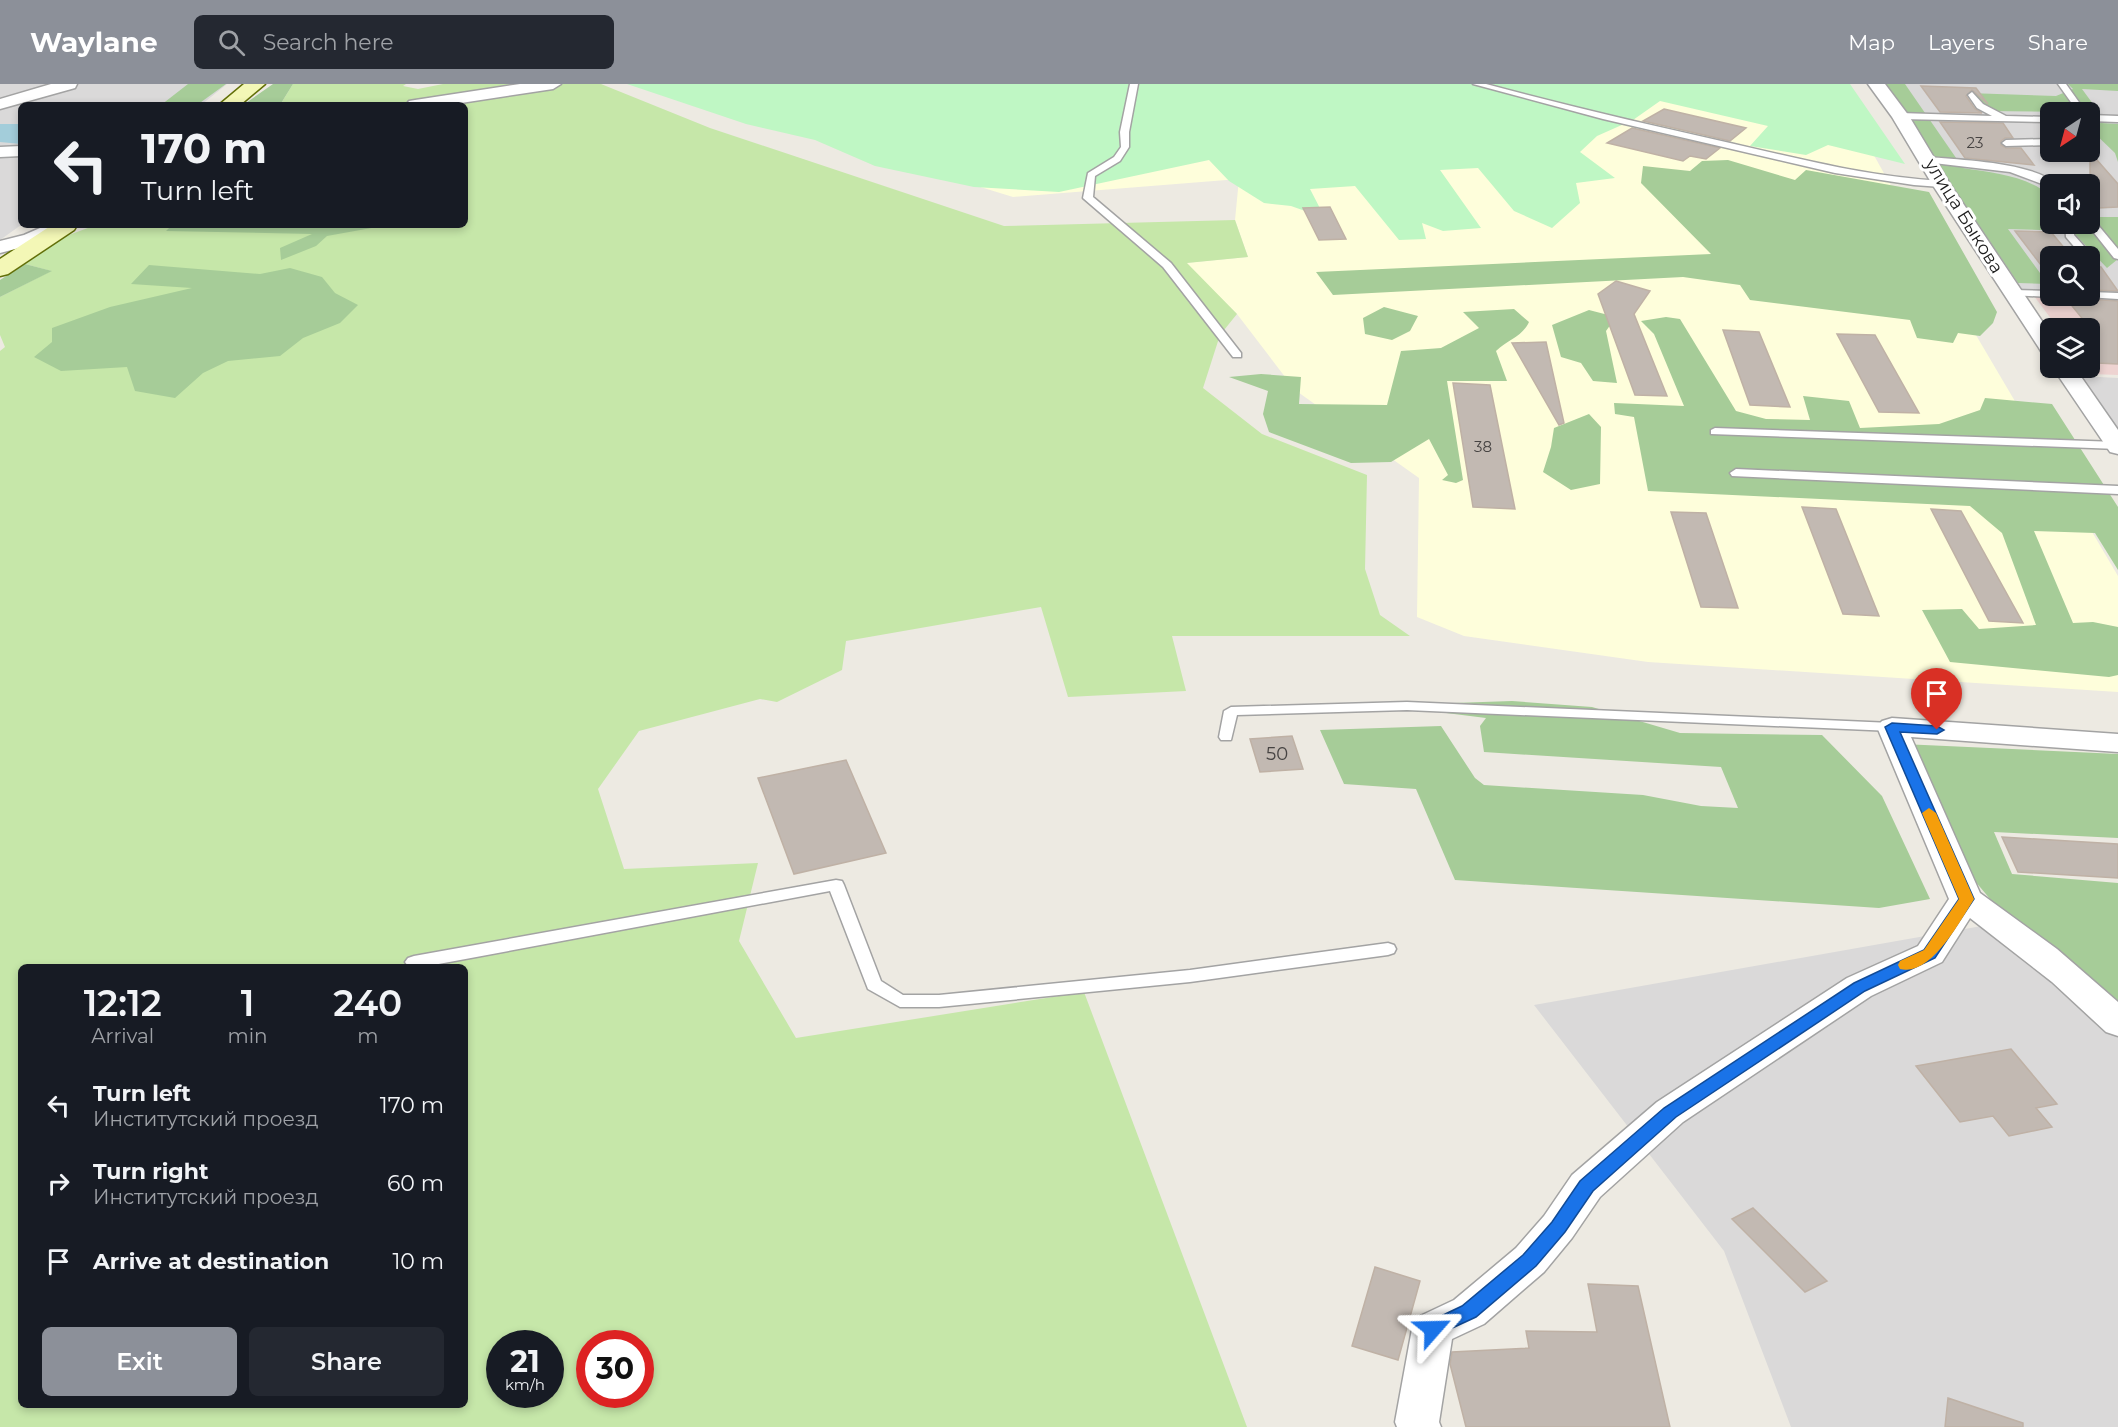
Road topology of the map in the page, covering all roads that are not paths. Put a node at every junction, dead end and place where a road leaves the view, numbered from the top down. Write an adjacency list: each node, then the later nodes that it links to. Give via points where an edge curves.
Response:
1 (69, 84): 12 (street)
2 (256, 84): 9 (main road)
3 (553, 84): 10 (street)
4 (1134, 84): 38 (lane, via 1123,134 1125,147 1117,159 1091,176 1088,198 1167,265)
5 (1477, 84): 24 (lane, via 1835,170 1879,179)
6 (1876, 84): 13 (street, улица Быкова)
7 (2062, 84): 11 (lane)
8 (1972, 95): 16 (lane, via 1980,106)
9 (232, 102)
10 (435, 102)
11 (2075, 102)
12 (0, 104)
13 (1900, 116): 16 (lane); 22 (street, улица Быкова)
14 (2100, 118): 15 (lane)
15 (2118, 119)
16 (2007, 120): 17 (lane)
17 (2040, 120)
18 (2040, 142): 19 (lane)
19 (2006, 143)
20 (18, 151): 21 (street)
21 (0, 152)
22 (1928, 160): 23 (lane); 24 (street, улица Быкова)
23 (2040, 178)
24 (1941, 183): 33 (street, улица Быкова)
25 (58, 228): 30 (street)
26 (61, 228): 32 (main road)
27 (2069, 234): 29 (lane)
28 (2100, 234): 31 (lane)
29 (2078, 246)
30 (0, 247)
31 (2118, 256)
32 (0, 269)
33 (2013, 293): 34 (lane); 37 (street, улица Быкова)
34 (2040, 294)
35 (2100, 295): 36 (lane)
36 (2118, 296)
37 (2040, 333)
38 (1237, 355)
39 (2071, 378): 41 (street)
40 (1715, 432): 41 (lane)
41 (2118, 447)
42 (1736, 473): 43 (lane)
43 (2118, 490)
44 (1892, 727): 45 (lane, via 1407,706 1231,711); 46 (street); 47 (street)
45 (1226, 737)
46 (2118, 743)
47 (1966, 899): 50 (street, via 2031,946); 51 (street, via 1930,954 1860,987 1670,1112 1586,1186 1530,1260 1469,1312 1433,1329)
48 (1388, 949): 49 (lane, via 1190,976 939,1001 900,1001 874,985 836,885)
49 (414, 963)
50 (2118, 1023)
51 (1419, 1427)

